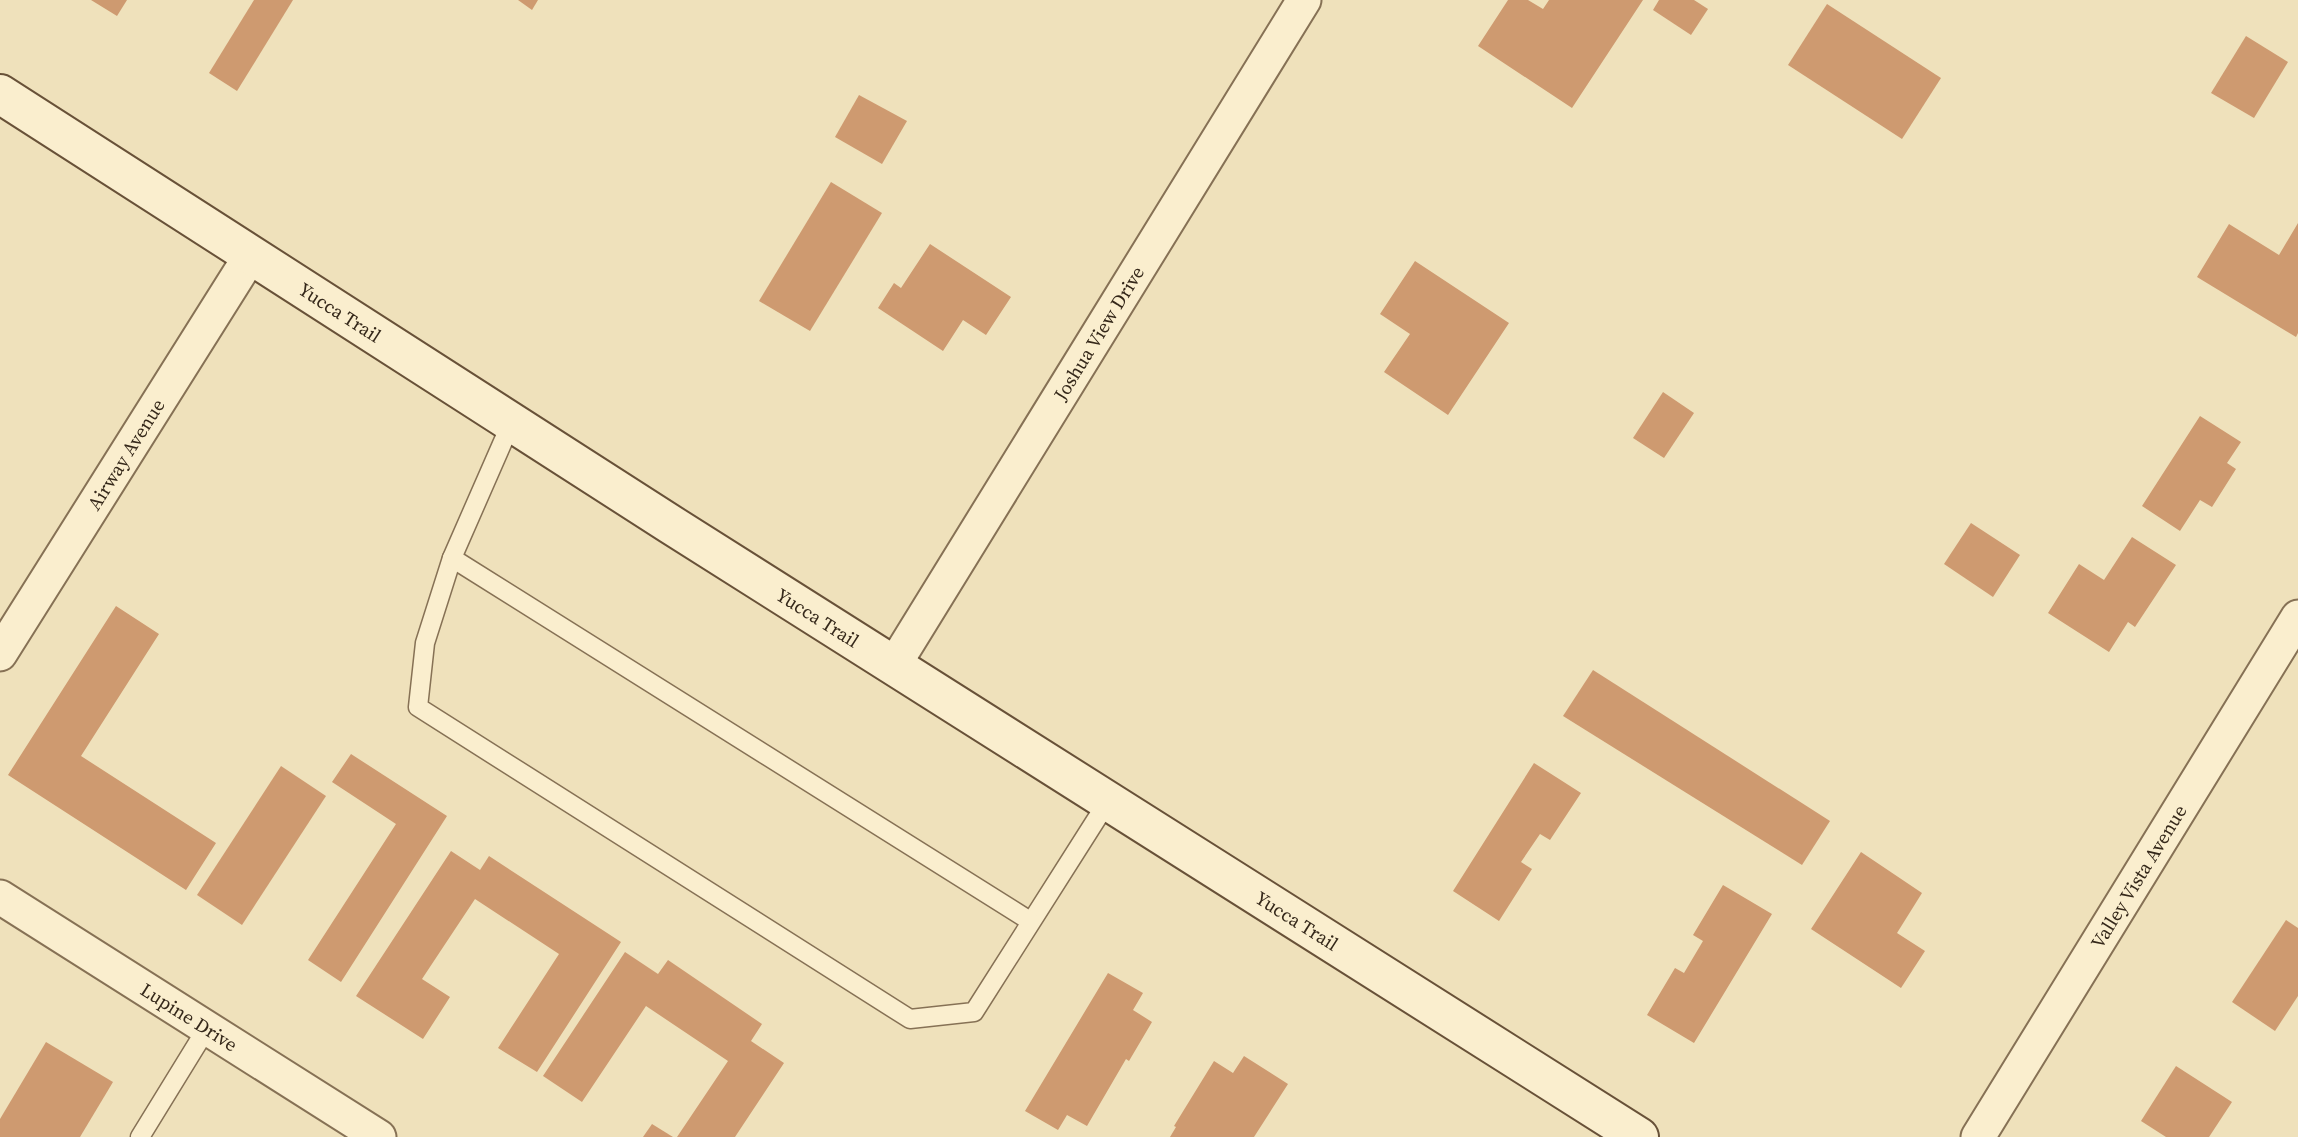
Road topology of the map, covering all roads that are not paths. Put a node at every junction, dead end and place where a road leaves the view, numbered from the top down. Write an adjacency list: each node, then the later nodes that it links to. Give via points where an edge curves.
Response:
1 (1304, 0): 8 (street, Joshua View Drive)
2 (0, 94): 3 (main road, Yucca Trail)
3 (251, 256): 4 (main road, Yucca Trail); 7 (street, Airway Avenue)
4 (512, 421): 5 (lane); 8 (main road, Yucca Trail)
5 (452, 558): 11 (lane); 11 (lane, via 425,643 418,707 910,1019 974,1012)
6 (2298, 617): 16 (street, Valley Vista Avenue)
7 (0, 654)
8 (894, 665): 9 (main road, Yucca Trail)
9 (1108, 801): 11 (lane); 15 (main road, Yucca Trail)
10 (0, 897): 12 (street, Lupine Drive)
11 (1030, 921)
12 (207, 1028): 13 (lane); 14 (street, Lupine Drive)
13 (141, 1137)
14 (379, 1137)
15 (1639, 1137)
16 (1979, 1137)

